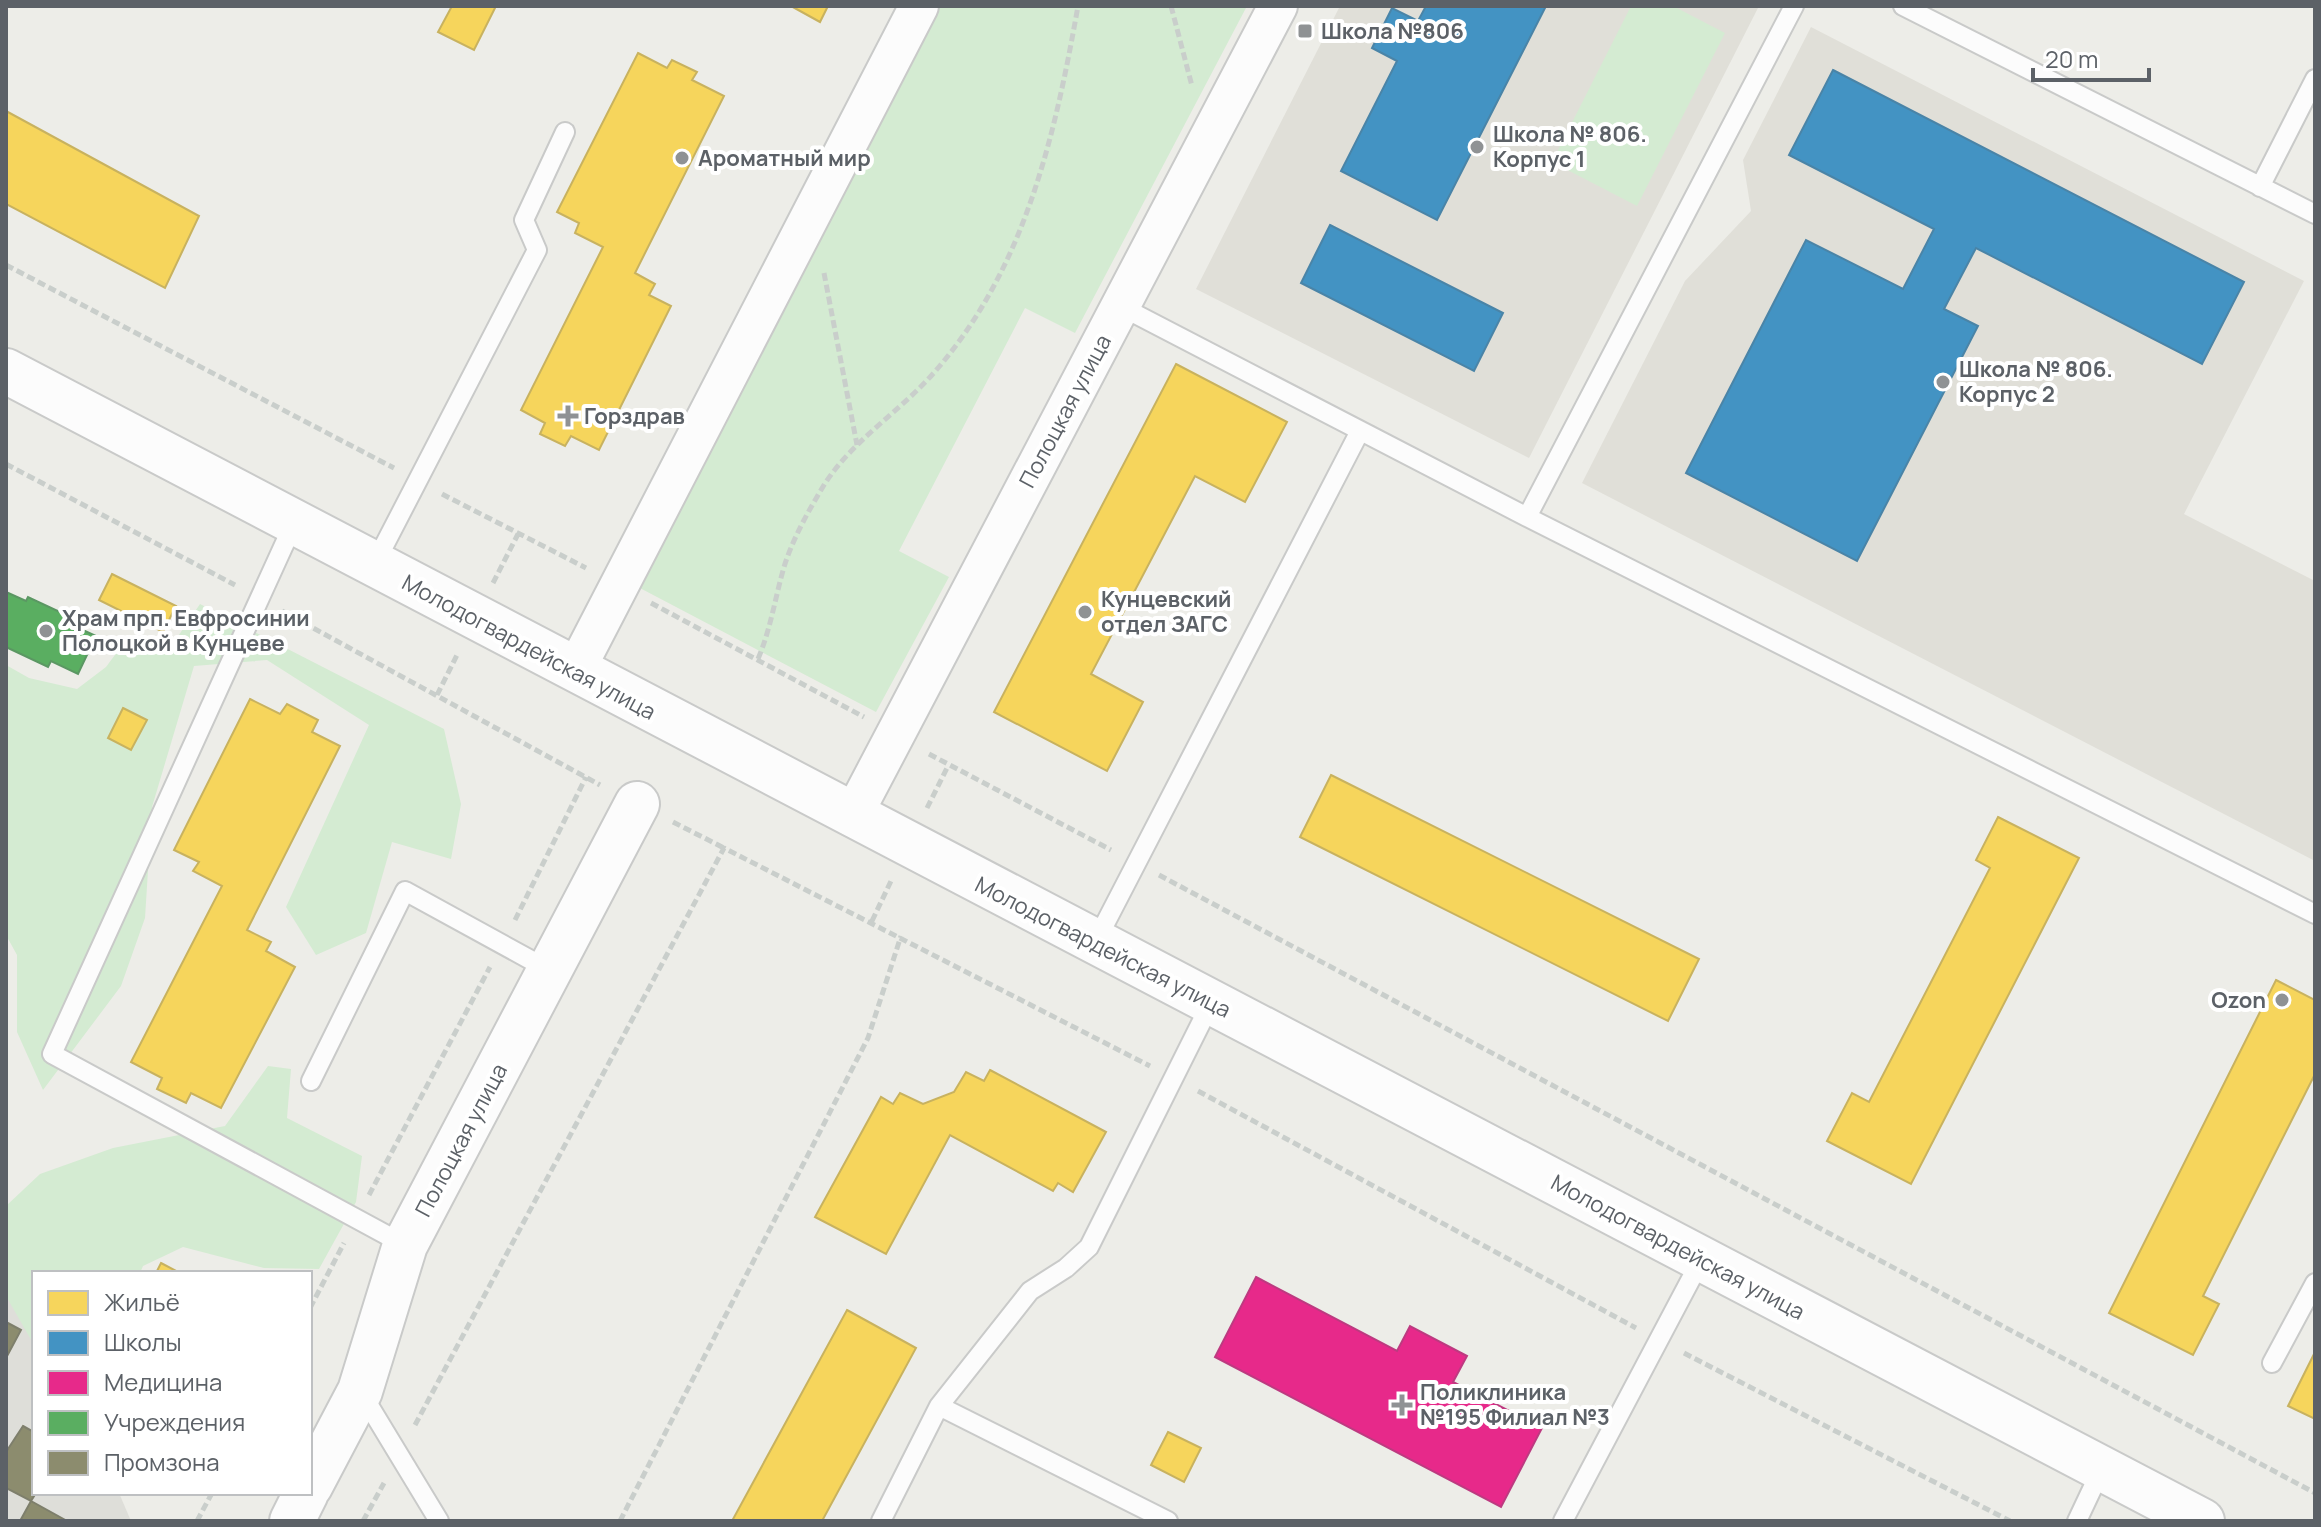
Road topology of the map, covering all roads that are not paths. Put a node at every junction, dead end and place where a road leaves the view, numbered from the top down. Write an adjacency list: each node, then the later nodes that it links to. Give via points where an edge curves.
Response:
1 (919, 6): 15 (street)
2 (1278, 6): 9 (street, Полоцкая улица)
3 (1794, 6): 12 (lane)
4 (1903, 6): 7 (lane)
5 (2315, 79): 7 (lane)
6 (565, 132): 14 (lane, via 524,220 537,250)
7 (2260, 187): 8 (lane)
8 (2315, 214)
9 (1120, 306): 11 (lane); 17 (street, Полоцкая улица)
10 (6, 371): 13 (street, Молодогвардейская улица)
11 (1360, 431): 12 (lane); 19 (lane)
12 (1527, 517): 18 (lane)
13 (294, 523): 14 (street, Молодогвардейская улица); 23 (lane, via 52,1054)
14 (374, 565): 15 (street, Молодогвардейская улица)
15 (575, 671): 17 (street, Молодогвардейская улица)
16 (637, 804): 20 (street, Полоцкая улица)
17 (852, 817): 19 (street, Молодогвардейская улица)
18 (2315, 914)
19 (1095, 943): 21 (street, Молодогвардейская улица)
20 (551, 971): 22 (lane, via 405,891); 23 (street, Полоцкая улица)
21 (1211, 1003): 24 (street, Молодогвардейская улица); 28 (lane, via 1089,1247 1030,1291)
22 (311, 1081)
23 (405, 1245): 27 (street, Полоцкая улица)
24 (1701, 1260): 29 (street, Молодогвардейская улица); 36 (lane)
25 (2315, 1283): 26 (lane)
26 (2272, 1363)
27 (360, 1391): 30 (street, Полоцкая улица); 33 (lane)
28 (939, 1406): 34 (lane); 35 (lane)
29 (2102, 1468): 37 (lane); 38 (street, Молодогвардейская улица)
30 (312, 1482)
31 (305, 1495): 32 (street)
32 (292, 1521)
33 (439, 1521)
34 (881, 1521)
35 (1168, 1521)
36 (1563, 1521)
37 (2077, 1521)
38 (2202, 1521)

